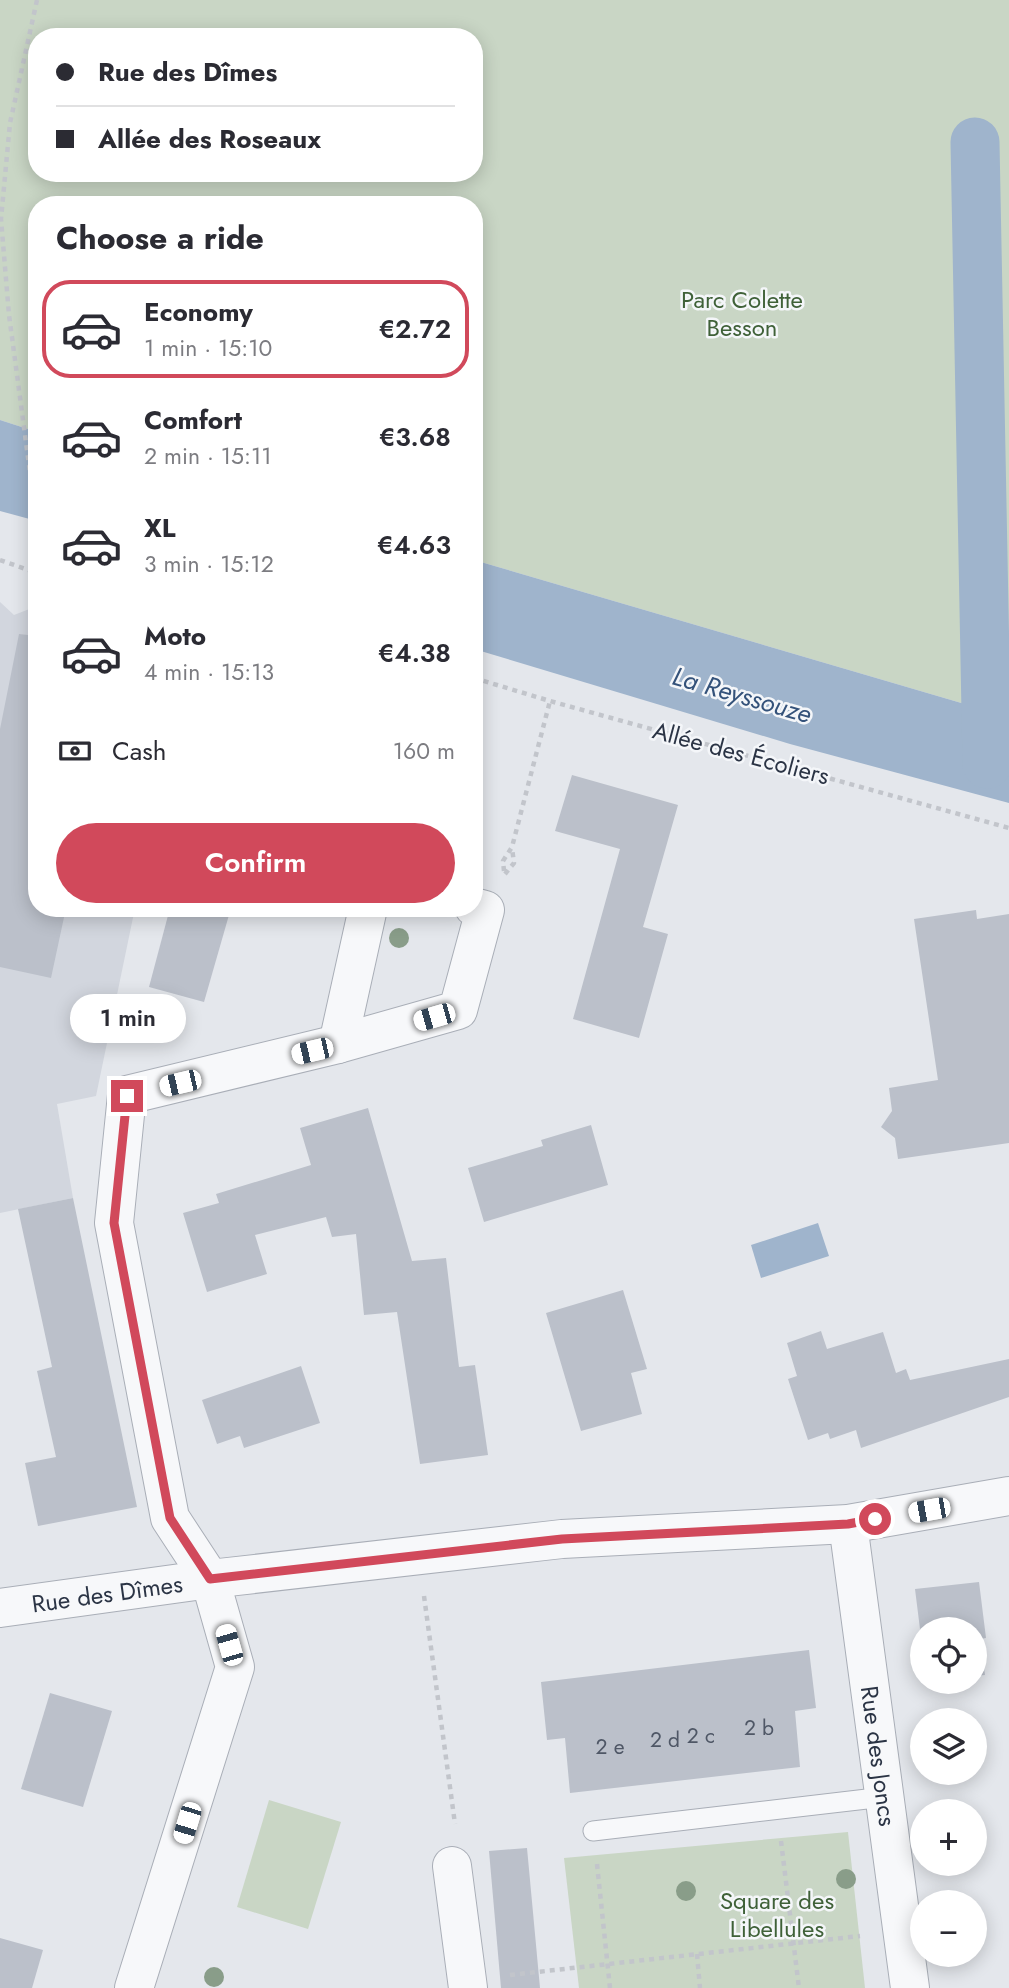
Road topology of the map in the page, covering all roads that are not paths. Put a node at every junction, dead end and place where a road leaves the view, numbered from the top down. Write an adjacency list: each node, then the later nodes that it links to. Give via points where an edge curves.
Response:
1 (483, 909): 3 (street, via 458,1010)
2 (366, 917): 3 (street)
3 (338, 1044): 6 (street, via 127,1096 114,1223 170,1518)
4 (1009, 1496): 5 (street, Rue des Dîmes)
5 (848, 1524): 6 (street, Rue des Dîmes, via 562,1539); 8 (street, Rue des Joncs)
6 (210, 1579): 7 (street, Rue des Dîmes); 11 (street, via 235,1667)
7 (0, 1608)
8 (884, 1797): 9 (lane); 13 (street, Rue des Joncs)
9 (593, 1831)
10 (452, 1866): 12 (street)
11 (134, 1988)
12 (468, 1988)
13 (910, 1988)

